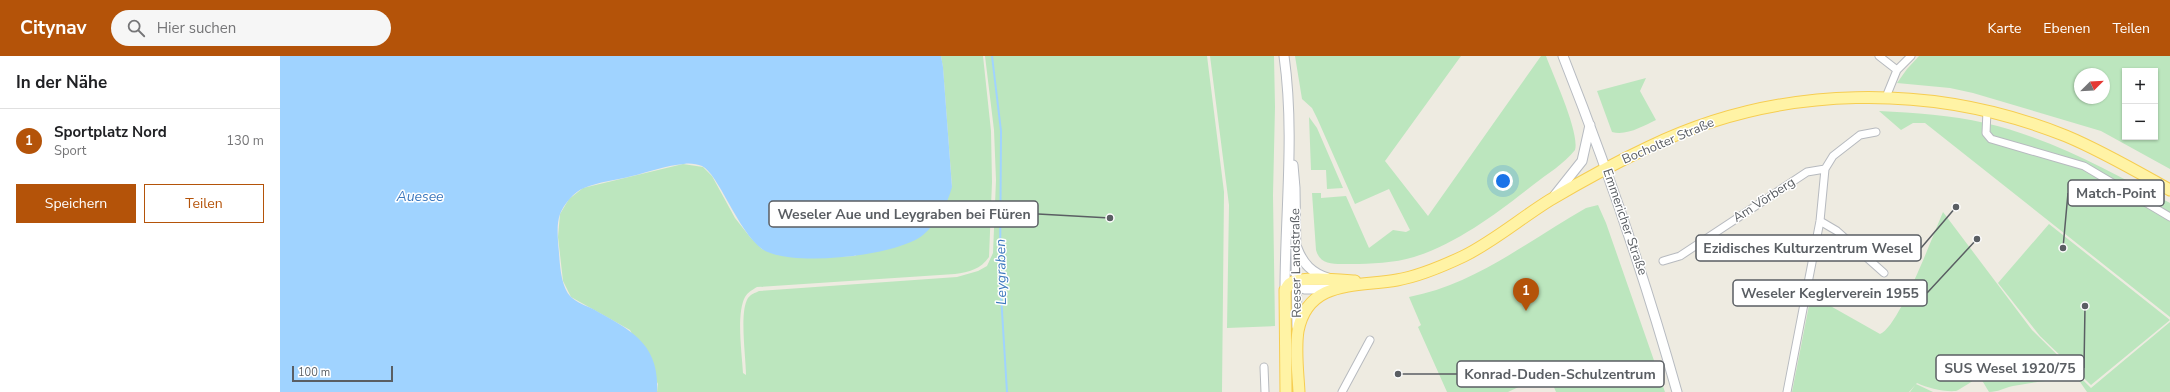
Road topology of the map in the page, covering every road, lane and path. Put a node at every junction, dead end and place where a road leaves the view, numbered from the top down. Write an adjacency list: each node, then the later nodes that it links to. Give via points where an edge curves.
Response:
1 (1284, 56): 10 (street, Reeser Landstraße)
2 (1563, 56): 8 (street, Emmericher Straße)
3 (1879, 56): 5 (street)
4 (1911, 56): 5 (street)
5 (1896, 70): 6 (street)
6 (1886, 97): 7 (main road, Bocholter Straße, via 1930,100); 11 (main road, Bocholter Straße, via 1818,99 1757,109 1716,120 1676,135)
7 (1988, 111): 13 (main road, Bocholter Straße, via 2067,136); 15 (street, via 1986,133 1991,140 2084,166)
8 (1590, 125): 11 (street, Emmericher Straße); 14 (street, via 1582,161)
9 (1876, 132): 12 (street, via 1860,135 1833,156)
10 (1289, 134): 17 (street, Reeser Landstraße, via 1295,188); 20 (street, Reeser Landstraße)
11 (1607, 168): 14 (main road, Bocholter Straße); 29 (street, Emmericher Straße, via 1641,270)
12 (1825, 169): 16 (street); 18 (street, Am Vörberg, via 1807,172 1680,256)
13 (2170, 190)
14 (1552, 199): 21 (main road, Bocholter Straße, via 1467,254 1434,270 1399,280)
15 (2170, 217)
16 (1820, 221): 19 (street, via 1837,231); 30 (street)
17 (1295, 242): 20 (street, Reeser Landstraße); 21 (street, via 1308,268)
18 (1663, 261)
19 (1884, 273)
20 (1291, 284): 21 (main road, Bocholter Straße); 22 (street, Reeser Landstraße); 26 (main road, Reeser Landstraße)
21 (1330, 284): 22 (main road, via 1310,303)
22 (1298, 332): 27 (main road, Reeser Landstraße)
23 (1370, 340): 28 (street)
24 (1264, 367): 25 (street)
25 (1264, 392)
26 (1286, 392)
27 (1299, 392)
28 (1342, 392)
29 (1677, 392)
30 (1787, 392)

